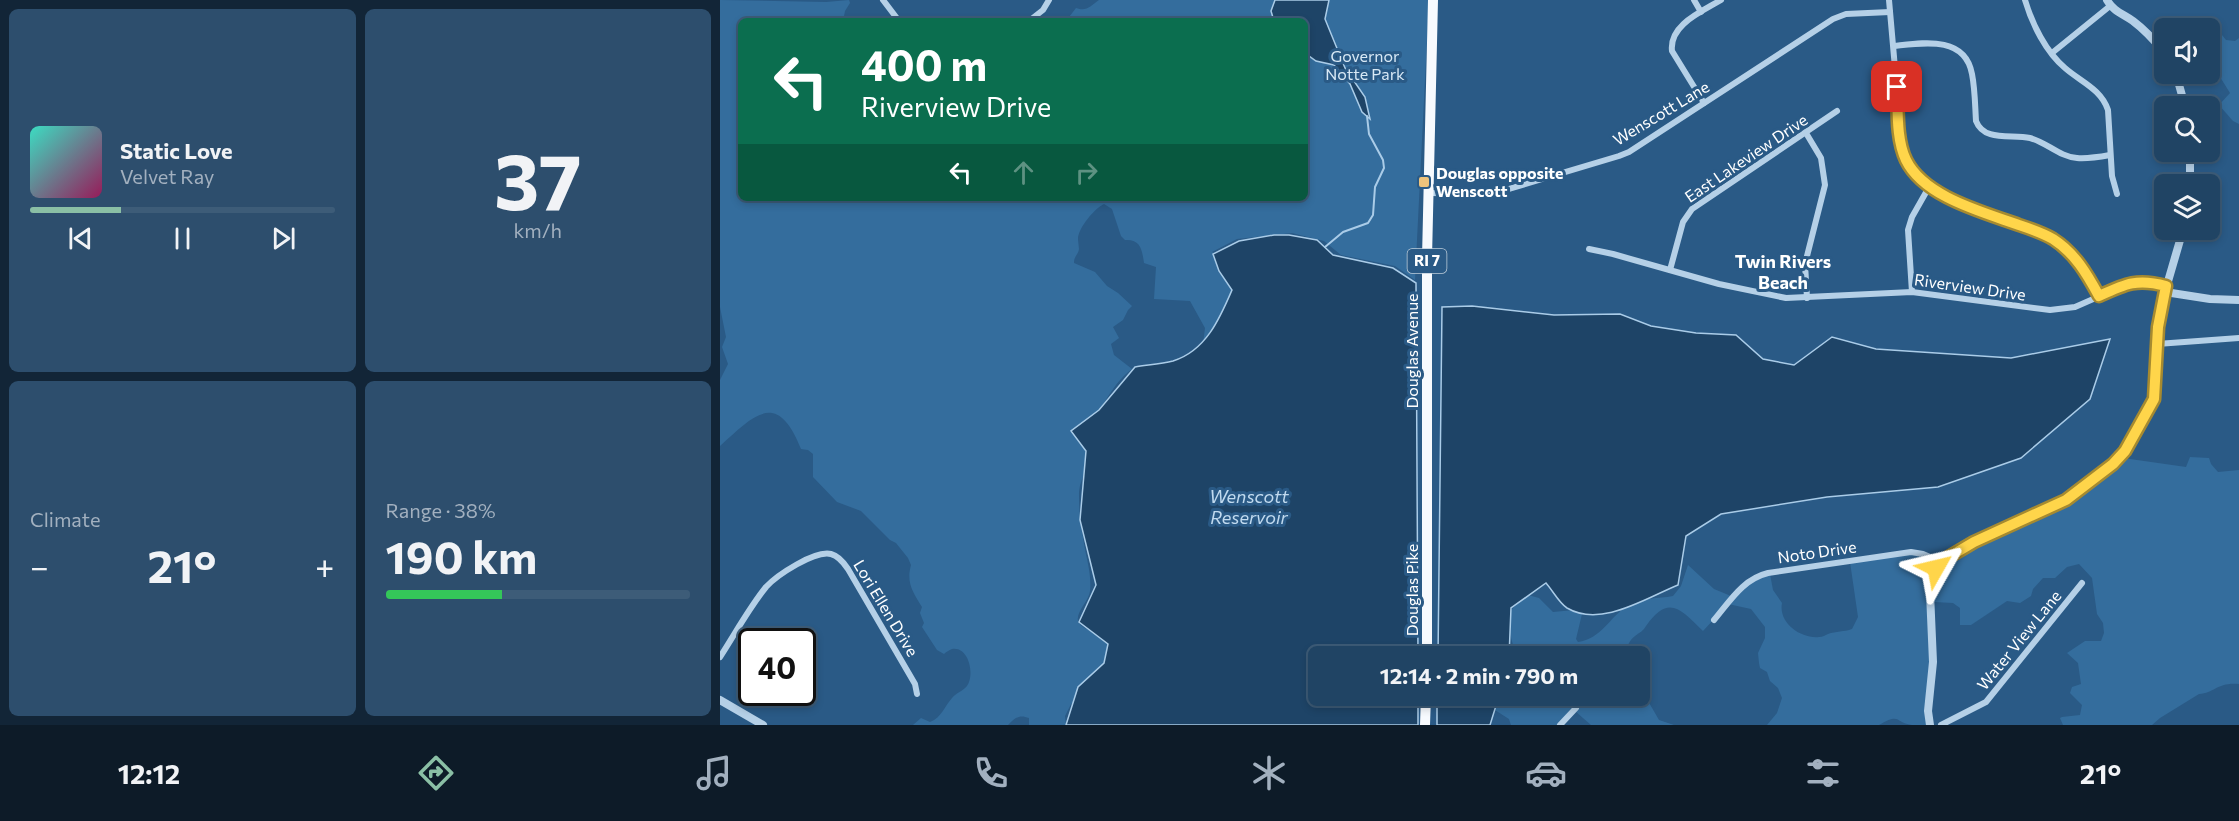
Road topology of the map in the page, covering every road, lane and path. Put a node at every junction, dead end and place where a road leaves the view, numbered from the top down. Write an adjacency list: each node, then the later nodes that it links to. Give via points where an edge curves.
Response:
1 (883, 0): 11 (street)
2 (1049, 0): 12 (street)
3 (1433, 0): 21 (main road, Douglas Avenue / RI 7)
4 (1694, 0): 9 (street)
5 (1721, 0): 9 (street)
6 (1889, 0): 10 (street)
7 (2025, 0): 15 (street)
8 (2108, 3): 13 (street); 15 (street)
9 (1701, 12): 16 (street, via 1673,34 1671,42 1672,51)
10 (1890, 12): 14 (street); 16 (street, Wenscott Lane, via 1846,14 1833,19)
11 (896, 18)
12 (1033, 18)
13 (2154, 39)
14 (1894, 46): 19 (street, via 1939,43 1955,49 1972,73 1976,121 1987,134 2038,140 2075,158); 20 (street, via 1902,148 1912,170)
15 (2052, 53): 19 (street, via 2106,103)
16 (1704, 104): 21 (street, Wenscott Lane, via 1619,156 1491,194)
17 (1837, 111): 18 (street, East Lakeview Drive)
18 (1806, 133): 25 (street, East Lakeview Drive, via 1692,209 1683,222); 29 (street, via 1821,158 1825,185 1804,264)
19 (2110, 156): 22 (street)
20 (1929, 187): 27 (street, via 1908,231); 28 (street, via 2052,238 2076,259)
21 (1430, 193): 33 (main road, Douglas Avenue / RI 7)
22 (2117, 194)
23 (2180, 240): 26 (street)
24 (1589, 249): 25 (street, Riverview Drive)
25 (1670, 270): 29 (street, Riverview Drive, via 1765,294)
26 (2165, 289): 28 (street, Riverview Drive, via 2148,282 2132,282); 30 (street, via 2210,299); 32 (street)
27 (1912, 292): 28 (street, Riverview Drive, via 2050,310 2075,307); 29 (street, Riverview Drive)
28 (2099, 296)
29 (1807, 298)
30 (2239, 300)
31 (2239, 338): 32 (street)
32 (2157, 344): 34 (street, via 2154,399 2125,451 2066,500 1974,542)
33 (1427, 523): 37 (main road, Douglas Pike / RI 7)
34 (1942, 562): 36 (street, Noto Drive, via 1911,552 1768,573 1746,583); 46 (street, via 1936,568 1930,593)
35 (2082, 583): 47 (street, Water View Lane, via 1986,702)
36 (1714, 620)
37 (1427, 646)
38 (720, 657): 39 (street, Lori Ellen Drive, via 770,583 809,558 831,554 848,569 915,684)
39 (917, 694)
40 (720, 700): 43 (street)
41 (1426, 706): 44 (main road)
42 (1576, 708): 45 (street)
43 (763, 725)
44 (1425, 725)
45 (1560, 725)
46 (1930, 725)
47 (1941, 725)

